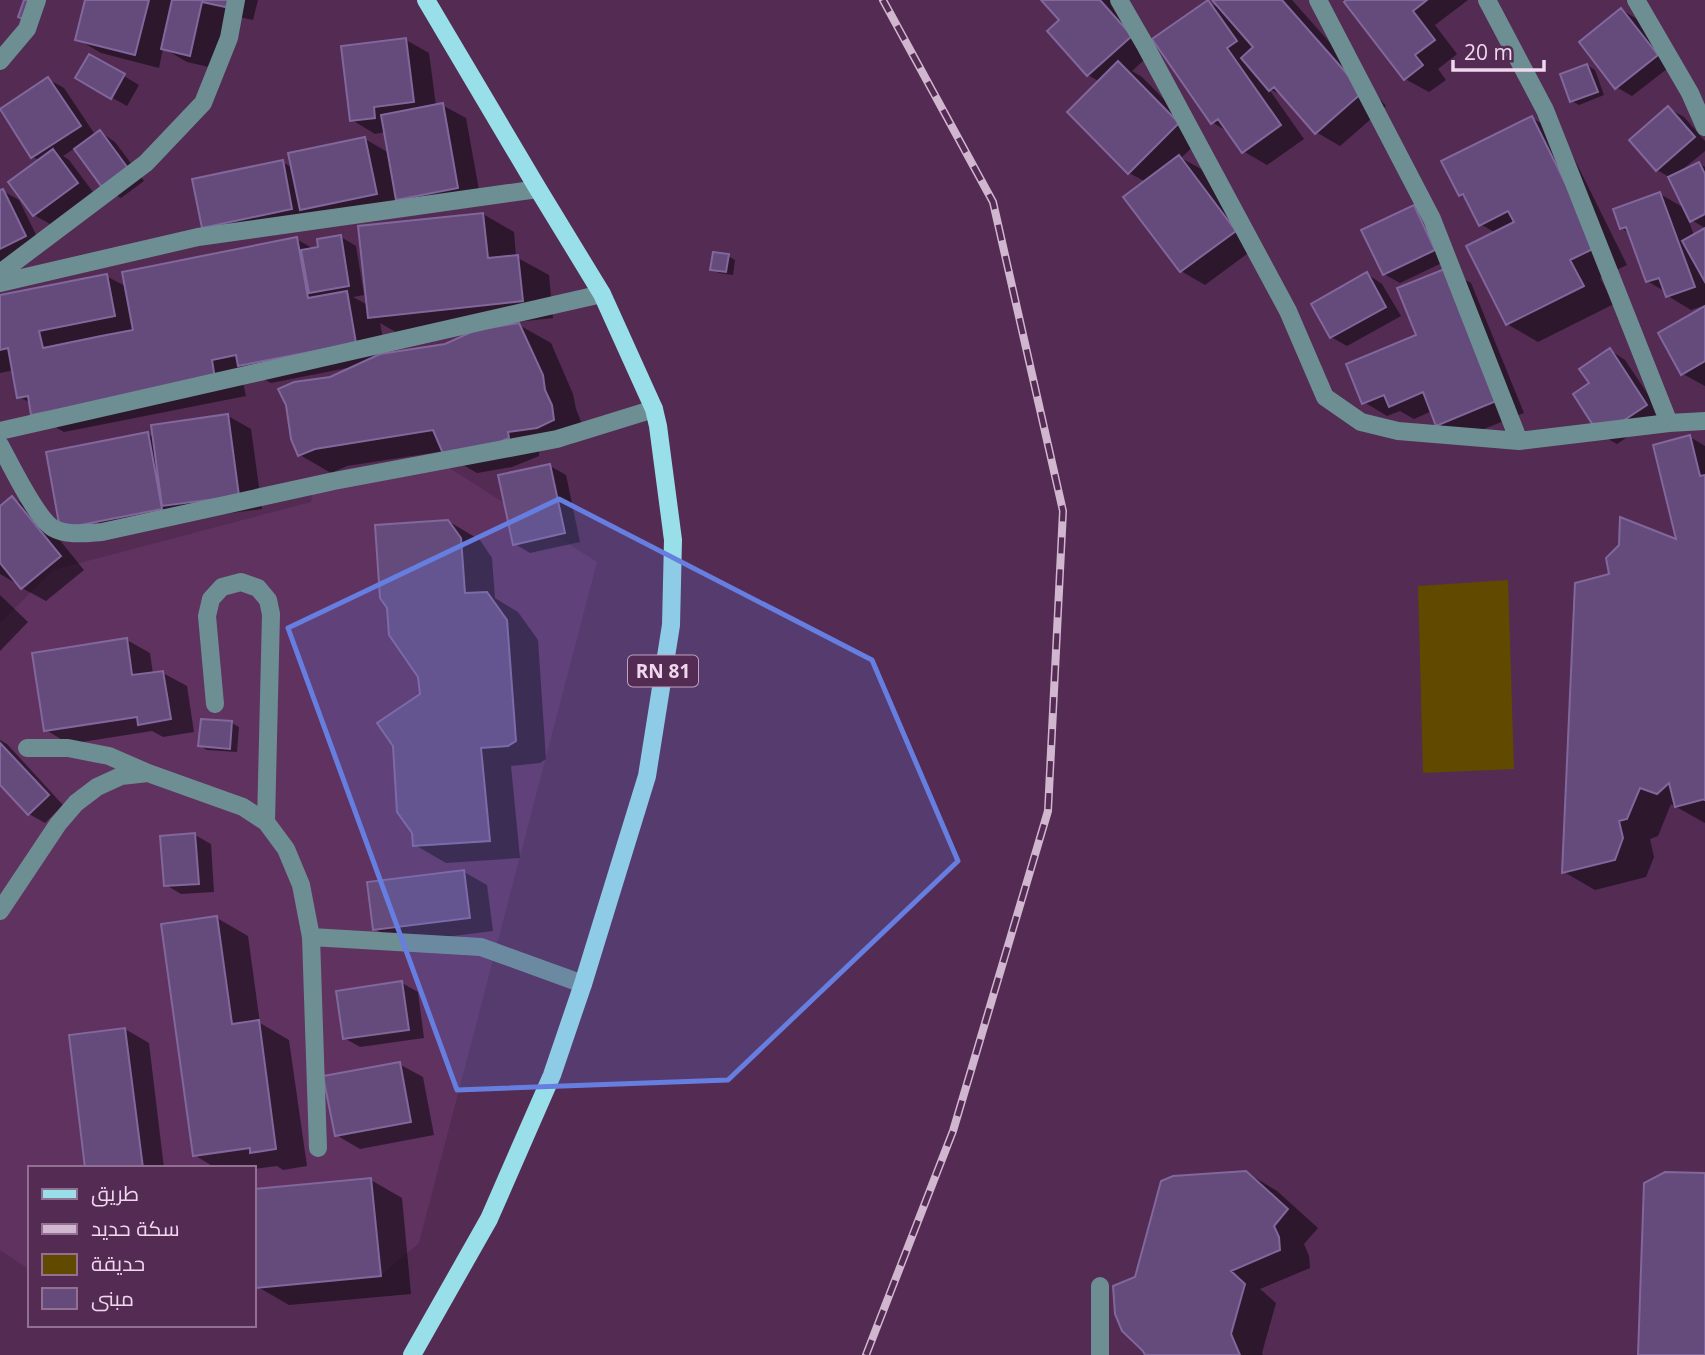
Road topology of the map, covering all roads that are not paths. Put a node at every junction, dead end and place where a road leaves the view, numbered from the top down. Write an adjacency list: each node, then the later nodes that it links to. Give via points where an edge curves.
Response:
1 (37, 0): 8 (street, via 27,29)
2 (236, 0): 11 (street, via 229,38 203,103 146,163)
3 (426, 0): 10 (main road, RN 81)
4 (1119, 0): 18 (street, via 1288,312 1325,397 1361,422 1398,431)
5 (1318, 0): 18 (street, via 1433,219)
6 (1487, 0): 16 (street, via 1545,110)
7 (1636, 0): 9 (street)
8 (0, 61)
9 (1705, 127)
10 (538, 189): 12 (street, via 198,237); 13 (main road, RN 81)
11 (0, 273)
12 (0, 283)
13 (602, 294): 14 (main road, RN 81); 17 (street)
14 (653, 409): 19 (street, via 557,439 334,481 102,532 55,529 41,519); 26 (main road, RN 81, via 673,540 671,625 647,776)
15 (1705, 421): 16 (street)
16 (1669, 423): 18 (street)
17 (0, 430)
18 (1519, 441)
19 (0, 445)
20 (215, 704): 23 (street, via 207,616 211,599 222,587 241,582 258,588 268,600 271,614)
21 (27, 748): 22 (street, via 95,753)
22 (148, 773): 23 (street, via 243,807); 24 (street, via 121,776 76,803)
23 (265, 821): 25 (street, via 286,849 301,885)
24 (0, 911)
25 (311, 937): 26 (street, via 481,947); 27 (street)
26 (583, 984): 29 (main road, RN 81, via 552,1074 489,1219)
27 (318, 1148)
28 (1100, 1286): 30 (street)
29 (412, 1355)
30 (1100, 1355)

